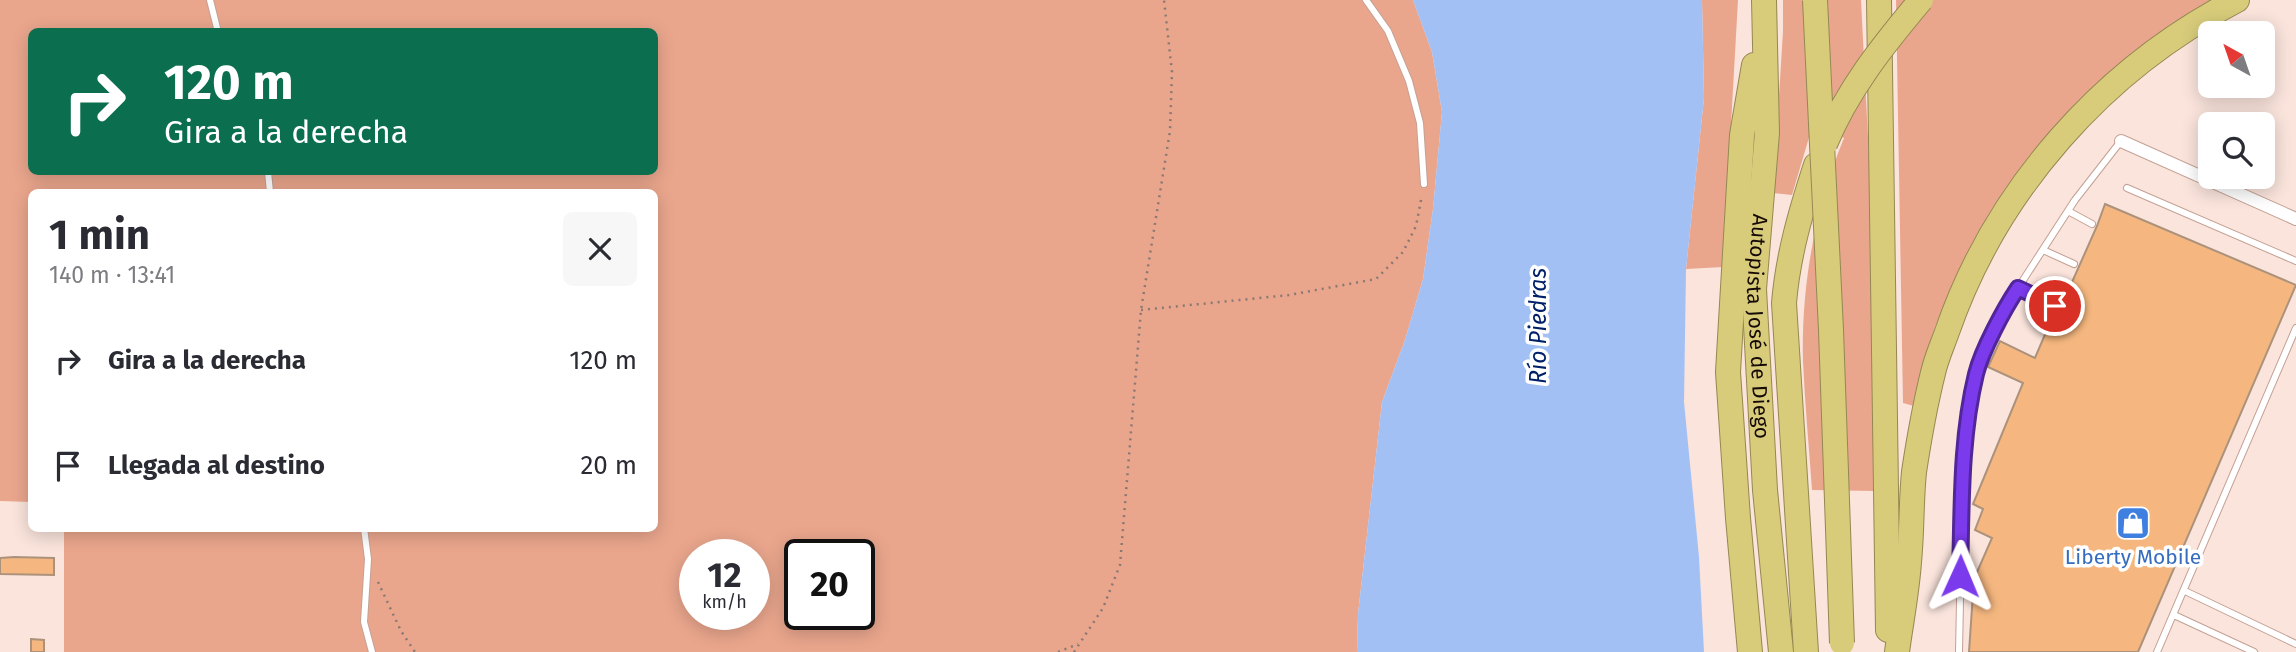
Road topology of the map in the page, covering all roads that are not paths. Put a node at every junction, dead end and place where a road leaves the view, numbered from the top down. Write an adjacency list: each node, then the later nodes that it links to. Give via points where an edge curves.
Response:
1 (210, 0): 8 (lane)
2 (1366, 0): 10 (lane, via 1388,31 1409,81 1420,123)
3 (1815, 0): 25 (highway, bridge)
4 (1879, 0): 30 (highway)
5 (1921, 0): 29 (highway, bridge, via 1839,112 1798,218 1787,271 1784,303)
6 (2237, 0): 31 (highway, via 2160,46 2081,114 2035,168 1993,230 1961,291 1933,371 1914,472)
7 (1764, 6): 27 (highway, via 1742,135 1728,372); 28 (highway, Autopista José de Diego, via 1767,132 1754,289 1765,490)
8 (217, 28)
9 (2121, 141): 12 (lane); 13 (street)
10 (1424, 184)
11 (2127, 187): 16 (lane)
12 (2068, 211): 14 (lane); 15 (lane)
13 (2296, 219)
14 (2092, 224)
15 (2043, 250): 17 (lane); 18 (lane)
16 (2296, 261)
17 (2074, 264)
18 (2018, 288): 19 (lane); 32 (lane, via 1976,372 1967,423)
19 (2055, 306)
20 (2296, 328): 22 (lane)
21 (365, 532): 26 (lane, via 369,559 364,622)
22 (2185, 591): 23 (lane); 24 (lane)
23 (2174, 615): 33 (lane); 34 (lane)
24 (2296, 644)
25 (1841, 648)
26 (372, 652)
27 (1750, 652)
28 (1781, 652)
29 (1805, 652)
30 (1888, 652)
31 (1898, 652)
32 (1958, 652)
33 (2157, 652)
34 (2255, 652)

